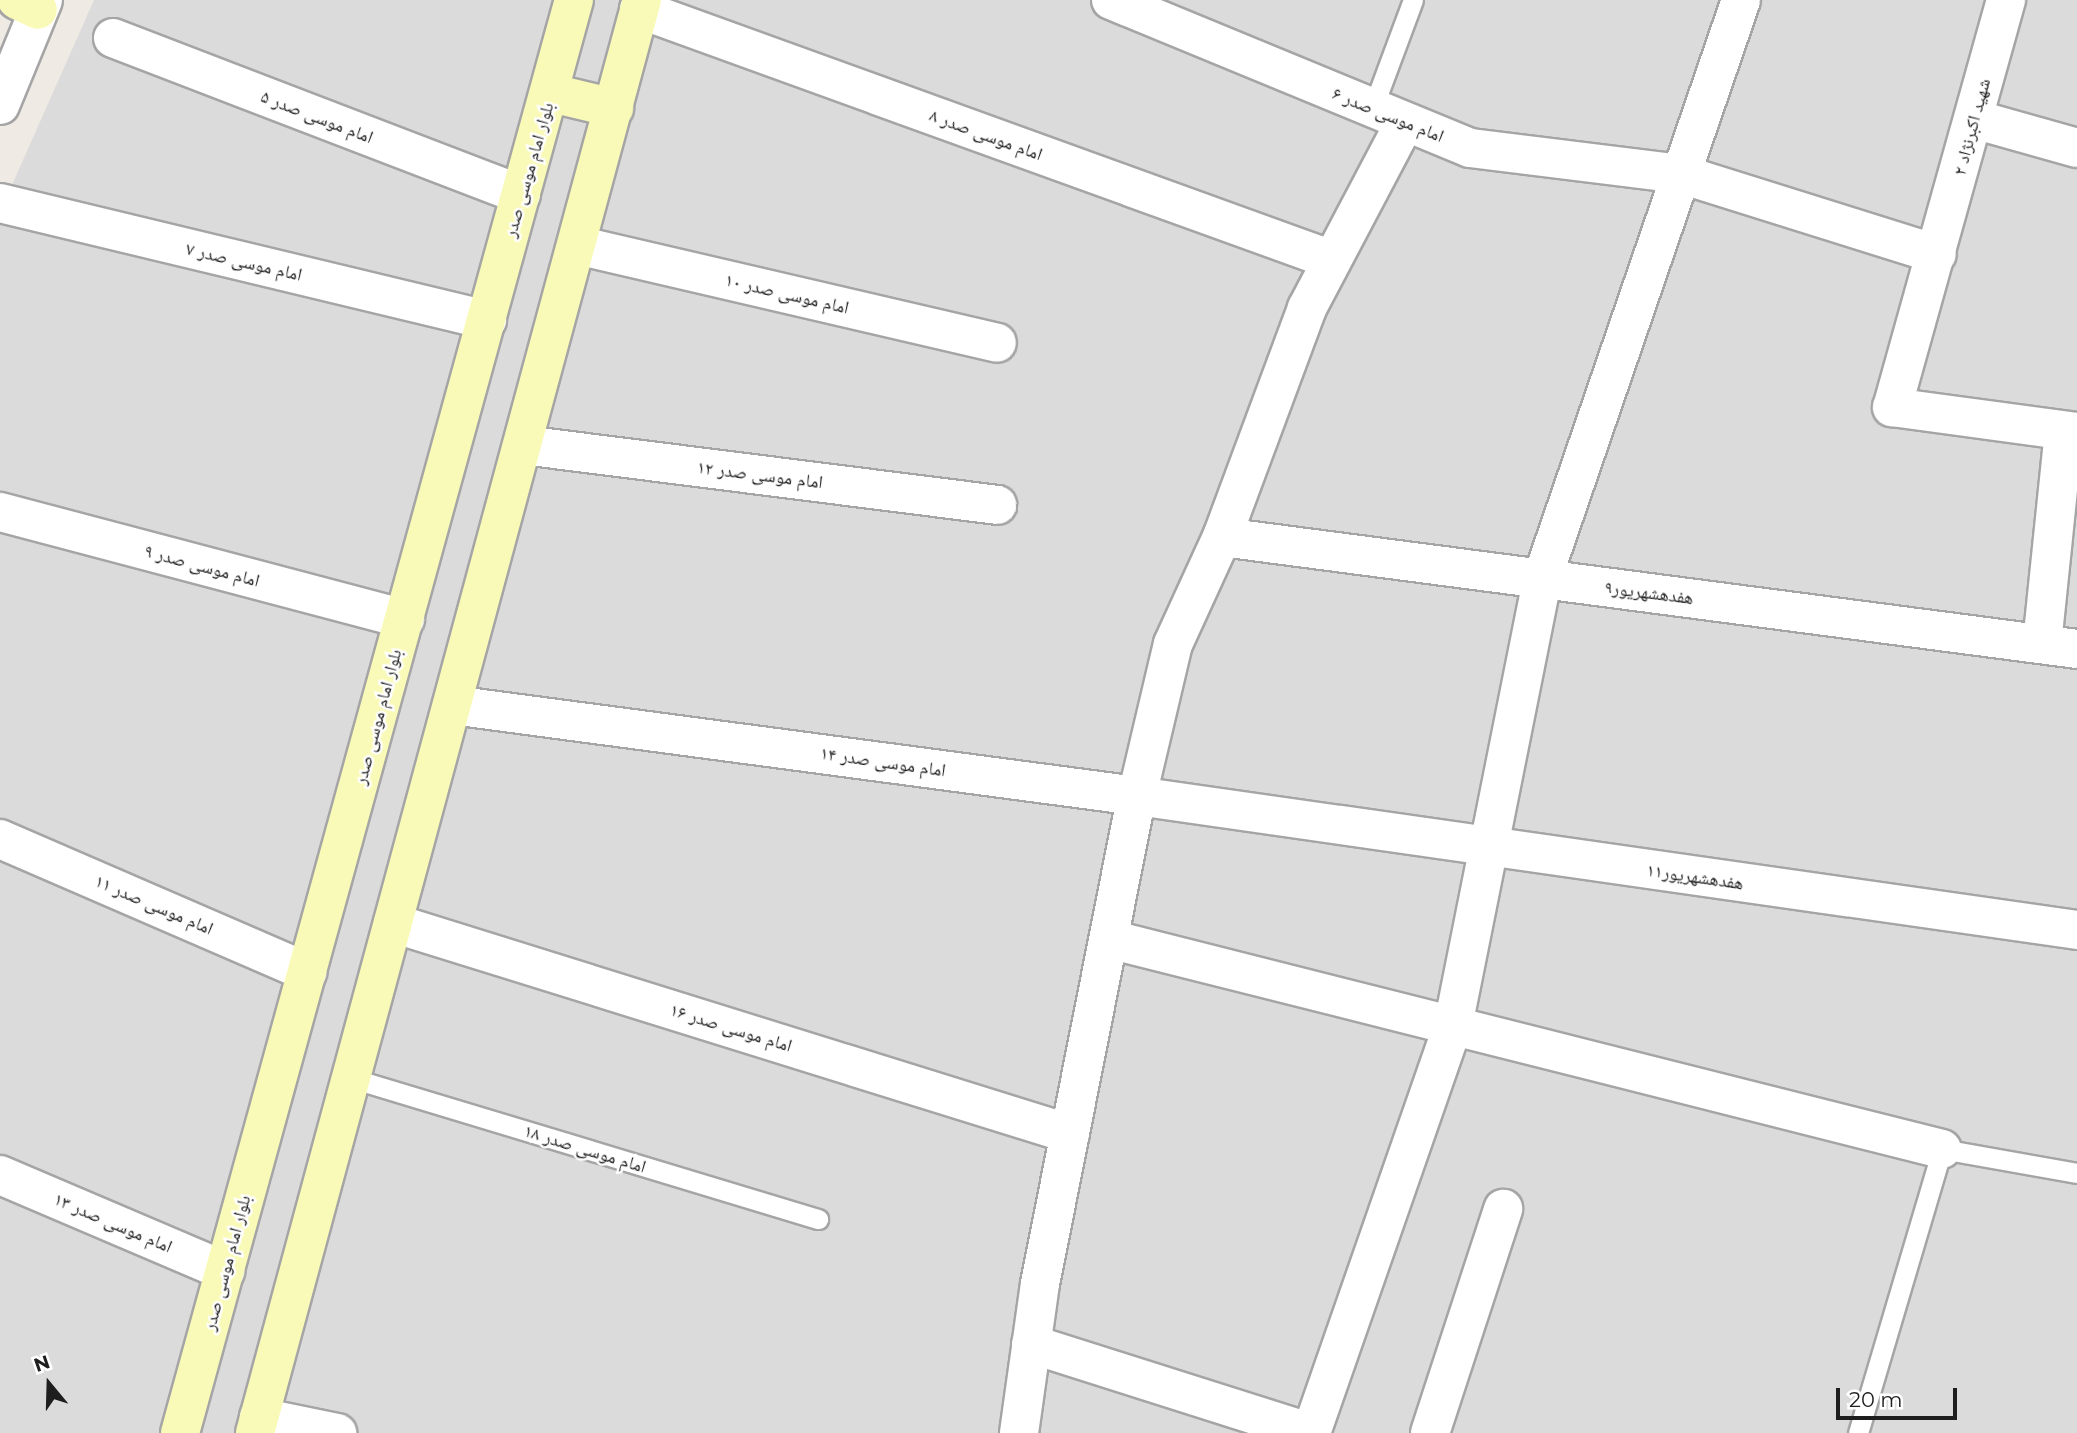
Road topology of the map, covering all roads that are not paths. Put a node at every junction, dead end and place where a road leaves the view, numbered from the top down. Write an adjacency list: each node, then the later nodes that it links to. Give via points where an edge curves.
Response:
1 (574, 0): 9 (street, بلوار امام موسی صدر)
2 (1111, 0): 12 (street, امام موسی صدر ۶)
3 (1413, 0): 12 (lane)
4 (1741, 0): 15 (street)
5 (2006, 0): 13 (street, شهید اکبرنژاد ۲)
6 (32, 3): 10 (street)
7 (641, 4): 11 (street); 20 (street, امام موسی صدر ۸)
8 (113, 38): 16 (street, امام موسی صدر ۵)
9 (551, 93): 11 (street); 16 (street, بلوار امام موسی صدر)
10 (0, 105)
11 (614, 108): 18 (street)
12 (1388, 117): 15 (street, امام موسی صدر ۶, via 1471,148); 20 (street)
13 (1974, 119): 14 (street); 19 (street, شهید اکبرنژاد ۲)
14 (2077, 148)
15 (1681, 174): 19 (street, امام موسی صدر ۶); 28 (street)
16 (522, 195): 21 (street, بلوار امام موسی صدر)
17 (0, 203): 21 (street, امام موسی صدر ۷)
18 (577, 245): 22 (street, امام موسی صدر ۱۰); 24 (street)
19 (1937, 254): 23 (street, شهید اکبرنژاد ۲, via 1892,407)
20 (1332, 260): 27 (street, via 1307,308)
21 (487, 320): 29 (street, بلوار امام موسی صدر)
22 (997, 343)
23 (2071, 431): 30 (street)
24 (523, 445): 25 (street, امام موسی صدر ۱۲); 31 (street)
25 (997, 505)
26 (0, 512): 29 (street, امام موسی صدر ۹)
27 (1222, 537): 28 (street, هفدهشهریور۹); 32 (street, via 1173,644)
28 (1542, 579): 30 (street, هفدهشهریور۹); 35 (street)
29 (405, 619): 39 (street, بلوار امام موسی صدر)
30 (2059, 646)
31 (452, 705): 32 (street, امام موسی صدر ۱۴); 36 (street)
32 (1138, 796): 33 (street, امام موسی صدر ۱۴); 38 (street)
33 (1313, 822): 35 (street, هفدهشهریور۱۱)
34 (0, 839): 39 (street, امام موسی صدر ۱۱)
35 (1488, 848): 37 (street, هفدهشهریور۱۱); 40 (street)
36 (393, 923): 41 (street); 42 (street, امام موسی صدر ۱۶)
37 (2077, 930)
38 (1109, 939): 40 (street); 42 (street)
39 (307, 972): 48 (street, بلوار امام موسی صدر)
40 (1452, 1026): 43 (street); 54 (street)
41 (351, 1078): 47 (lane, امام موسی صدر ۱۸); 50 (street)
42 (1070, 1133): 49 (street)
43 (1942, 1149): 44 (lane); 56 (lane)
44 (2077, 1173)
45 (0, 1175): 48 (street, امام موسی صدر ۱۳)
46 (1503, 1209): 55 (street)
47 (818, 1219)
48 (225, 1271): 51 (street, بلوار امام موسی صدر)
49 (1031, 1344): 53 (street); 54 (street)
50 (257, 1425): 52 (street)
51 (180, 1433)
52 (337, 1433)
53 (1019, 1433)
54 (1311, 1433)
55 (1430, 1433)
56 (1858, 1433)

